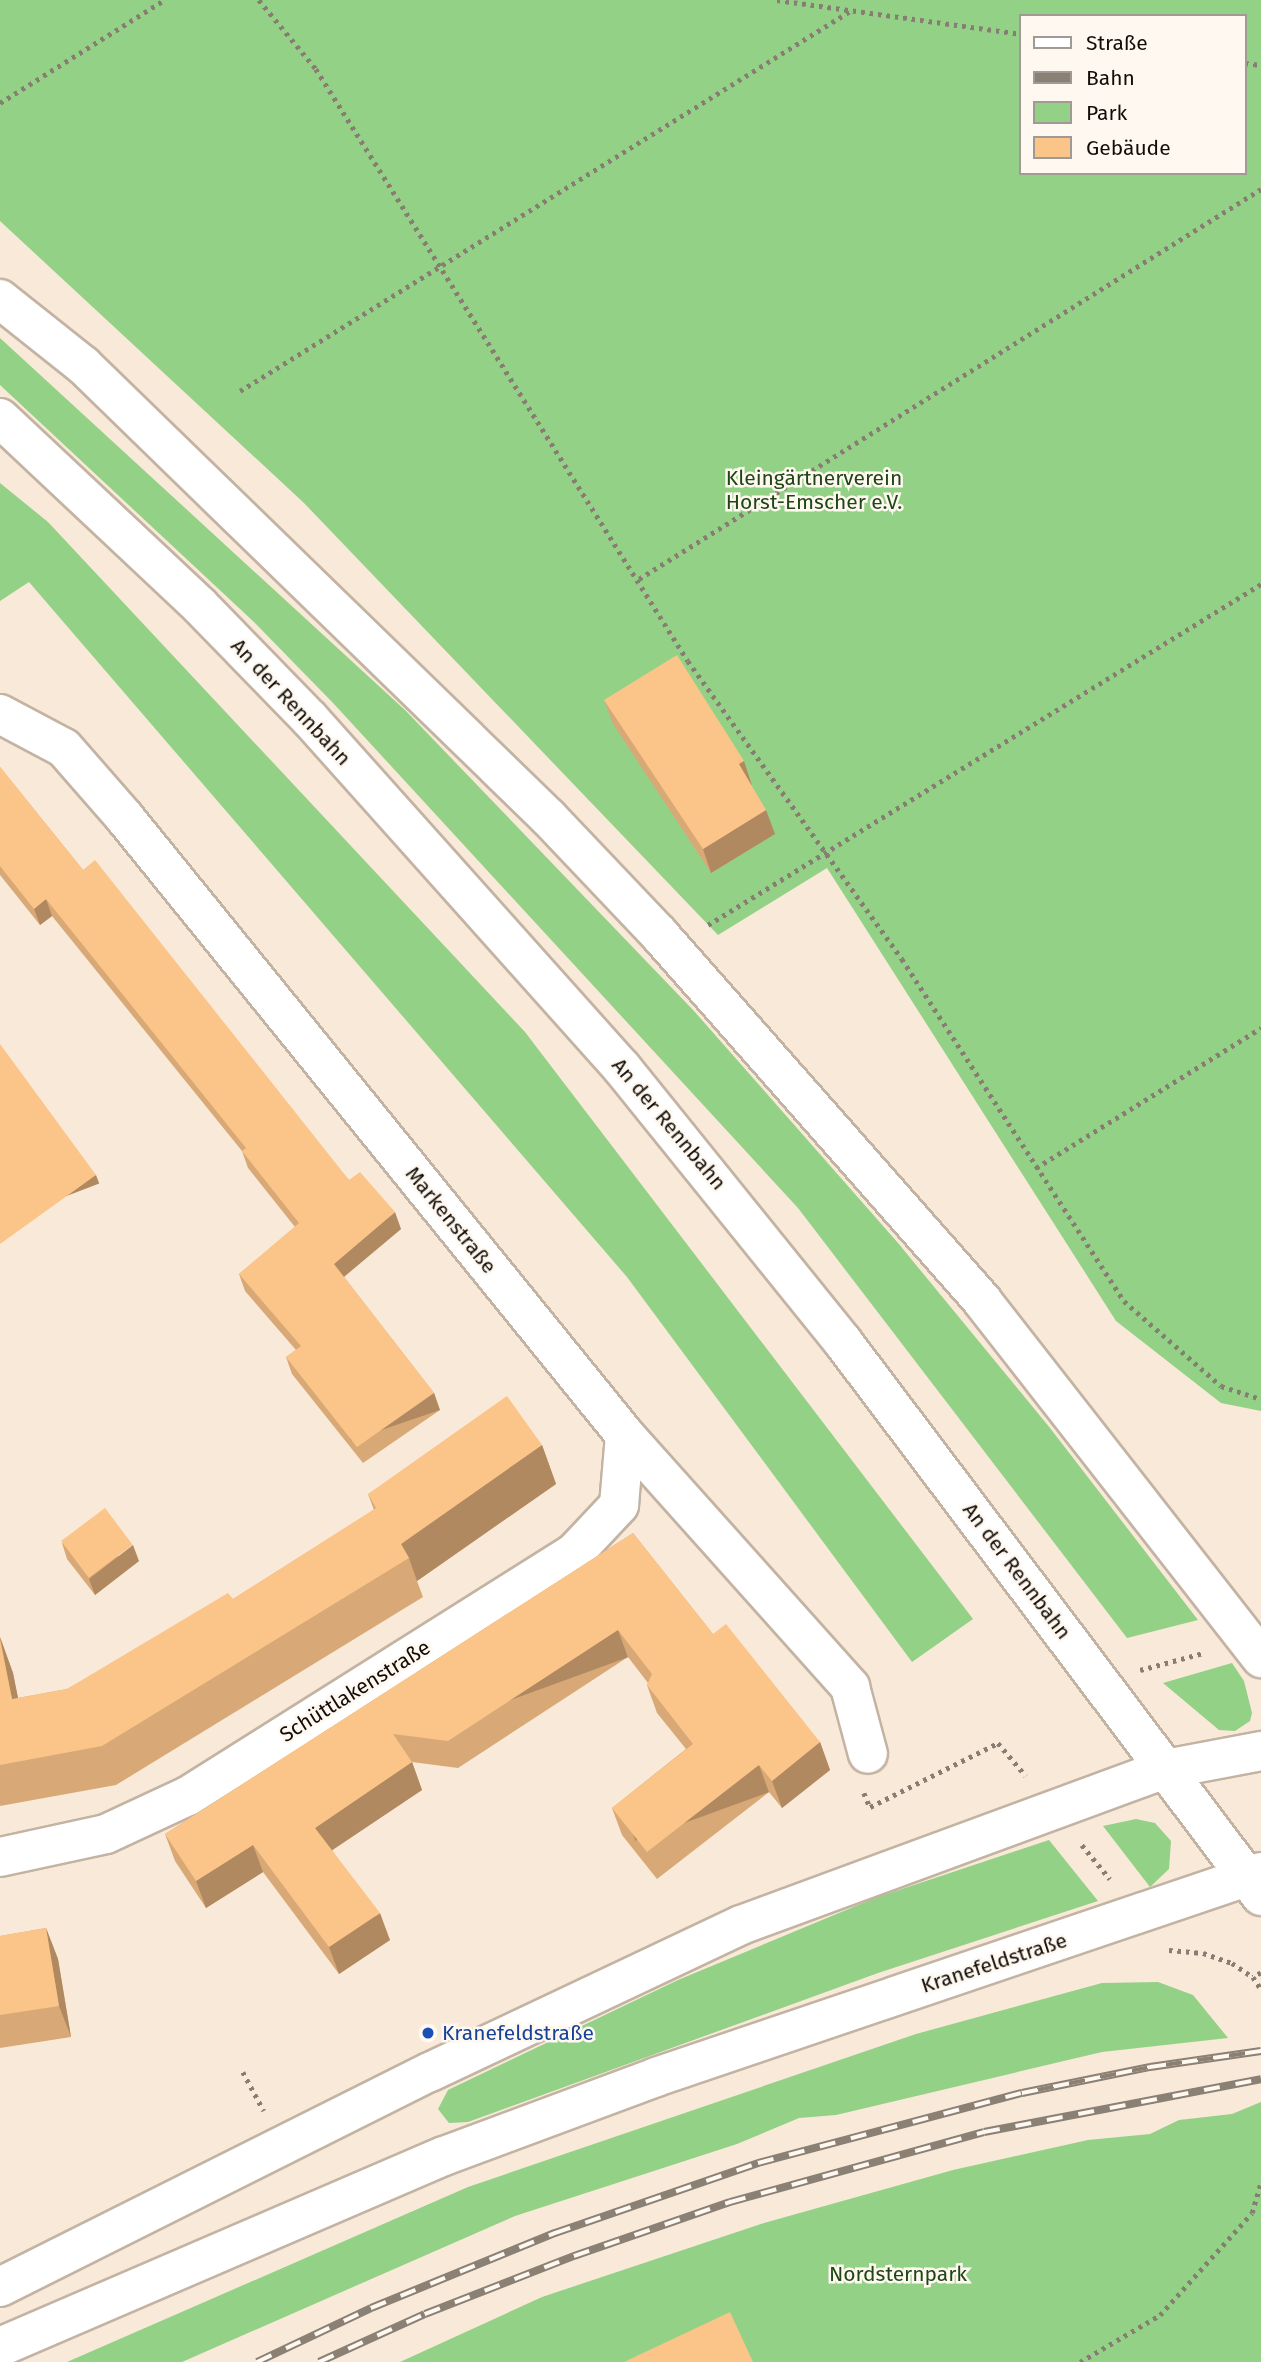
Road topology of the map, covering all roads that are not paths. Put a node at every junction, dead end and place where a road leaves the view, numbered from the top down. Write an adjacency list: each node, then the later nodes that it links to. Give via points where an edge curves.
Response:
1 (0, 299): 5 (street, via 103,384 549,818 673,949 983,1302)
2 (0, 418): 8 (street, An der Rennbahn, via 200,606 310,719 622,1068 769,1246)
3 (0, 714): 4 (street, Markenstraße, via 64,748)
4 (625, 1435): 7 (street, Markenstraße, via 850,1686); 9 (street, Schüttlakenstraße, via 619,1505 574,1553 188,1796 106,1833)
5 (1254, 1649)
6 (1261, 1751): 8 (street)
7 (868, 1754)
8 (1166, 1769): 10 (street, An der Rennbahn); 11 (street, via 741,1924 430,2072)
9 (0, 1857)
10 (1256, 1881): 12 (street, Kranefeldstraße, via 1138,1914 656,2077 457,2151)
11 (0, 2287)
12 (0, 2347)

